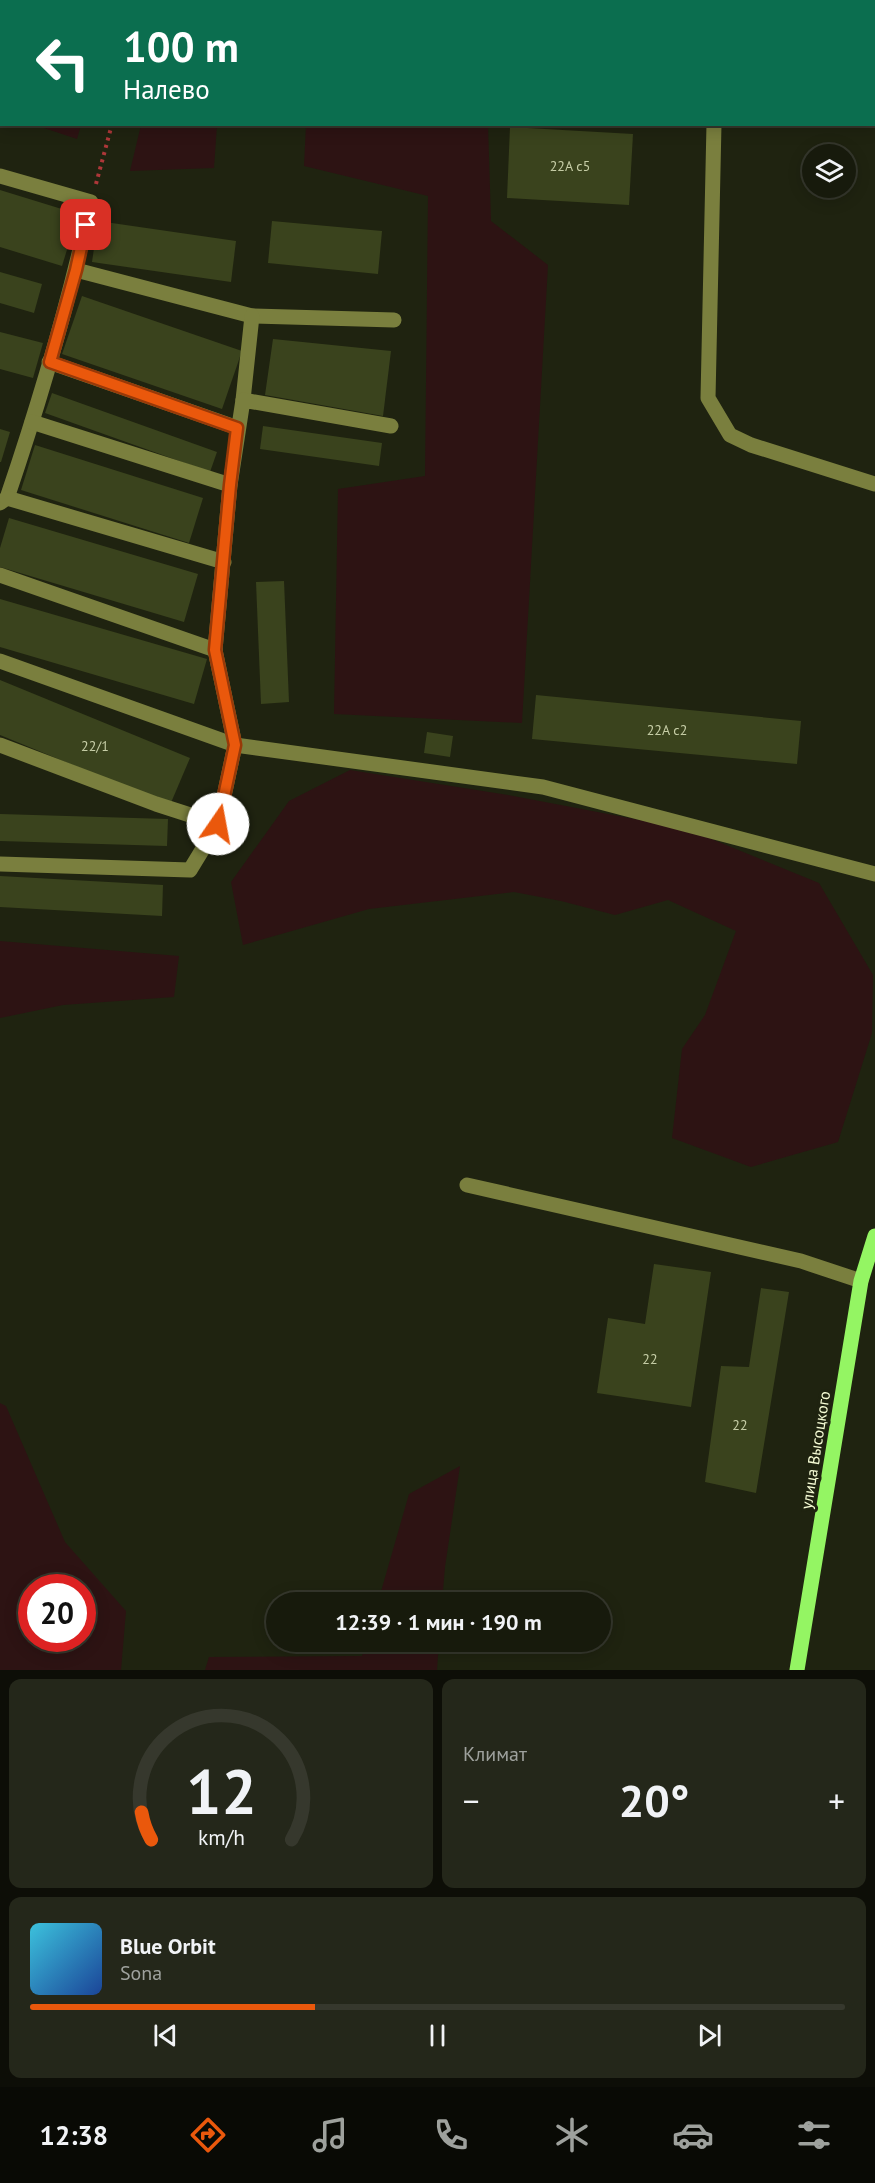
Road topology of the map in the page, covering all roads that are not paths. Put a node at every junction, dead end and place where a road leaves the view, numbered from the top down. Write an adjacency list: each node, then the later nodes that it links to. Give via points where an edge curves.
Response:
1 (714, 126): 11 (lane, via 708,398 730,435 751,446)
2 (0, 176): 3 (lane, via 91,202)
3 (76, 270): 4 (lane); 6 (lane)
4 (252, 316): 5 (lane); 7 (lane)
5 (394, 320)
6 (50, 362): 8 (lane); 10 (lane)
7 (243, 400): 9 (lane); 10 (lane)
8 (32, 422): 12 (lane); 13 (lane)
9 (391, 426)
10 (237, 428): 12 (lane)
11 (875, 484)
12 (230, 485): 14 (lane)
13 (4, 501): 14 (lane)
14 (224, 562): 16 (lane)
15 (0, 574): 16 (lane)
16 (215, 650): 19 (lane)
17 (0, 661): 19 (lane)
18 (0, 745): 20 (lane)
19 (235, 745): 20 (lane); 22 (lane, via 543,787)
20 (218, 824): 21 (lane, via 190,870)
21 (0, 864)
22 (875, 874)
23 (467, 1185): 25 (lane, via 801,1261)
24 (875, 1236): 25 (main road, улица Высоцкого)
25 (861, 1281): 26 (main road, улица Высоцкого)
26 (797, 1670)

